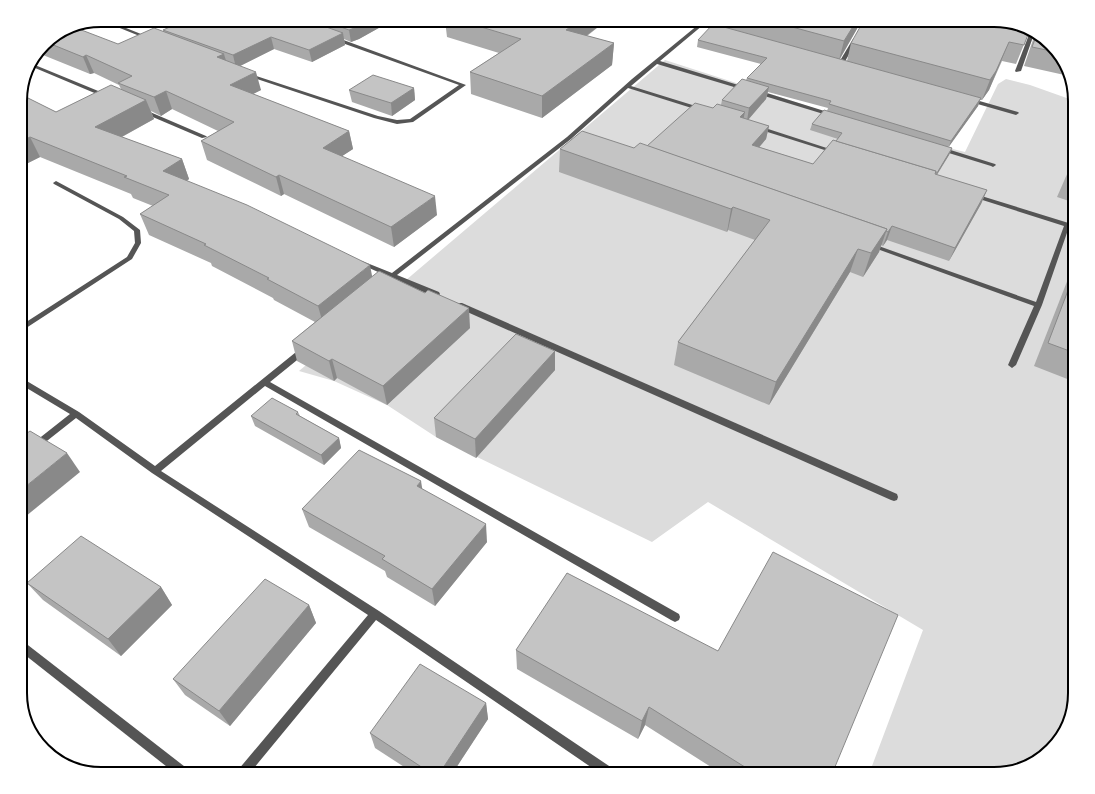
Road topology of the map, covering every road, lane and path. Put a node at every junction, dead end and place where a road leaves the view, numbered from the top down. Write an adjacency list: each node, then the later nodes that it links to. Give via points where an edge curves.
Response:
1 (120, 27): 8 (street)
2 (701, 27): 9 (street)
3 (989, 27): 7 (street)
4 (859, 33): 11 (street)
5 (328, 36): 15 (street, via 463,85 411,121 396,122)
6 (1031, 37): 14 (street)
7 (984, 39)
8 (154, 40)
9 (657, 62): 16 (street); 22 (street)
10 (834, 62): 11 (street)
11 (841, 64): 13 (street)
12 (36, 66): 18 (street)
13 (848, 66)
14 (1018, 71)
15 (243, 73)
16 (627, 86): 20 (street); 25 (street)
17 (962, 98): 21 (street)
18 (116, 100)
19 (138, 109): 24 (street)
20 (710, 113)
21 (1016, 113)
22 (840, 118)
23 (748, 124): 28 (street)
24 (204, 136)
25 (569, 138): 26 (street); 36 (street)
26 (576, 140)
27 (932, 146): 29 (street)
28 (839, 153)
29 (993, 165)
30 (56, 183): 39 (street, via 121,218 136,230 138,242 130,258)
31 (969, 194): 32 (street)
32 (1068, 225)
33 (1068, 233): 38 (street)
34 (867, 244): 38 (street)
35 (350, 257): 36 (street)
36 (393, 276): 37 (street); 47 (street)
37 (374, 291)
38 (1038, 305): 41 (street)
39 (27, 325)
40 (307, 347): 42 (street)
41 (1012, 365)
42 (264, 382): 46 (street); 49 (street)
43 (27, 384): 44 (street)
44 (76, 414): 45 (street); 46 (street)
45 (27, 451)
46 (155, 471): 48 (street)
47 (894, 497)
48 (375, 614): 52 (street); 53 (street)
49 (675, 617)
50 (27, 650): 51 (street)
51 (176, 767)
52 (248, 767)
53 (601, 767)

